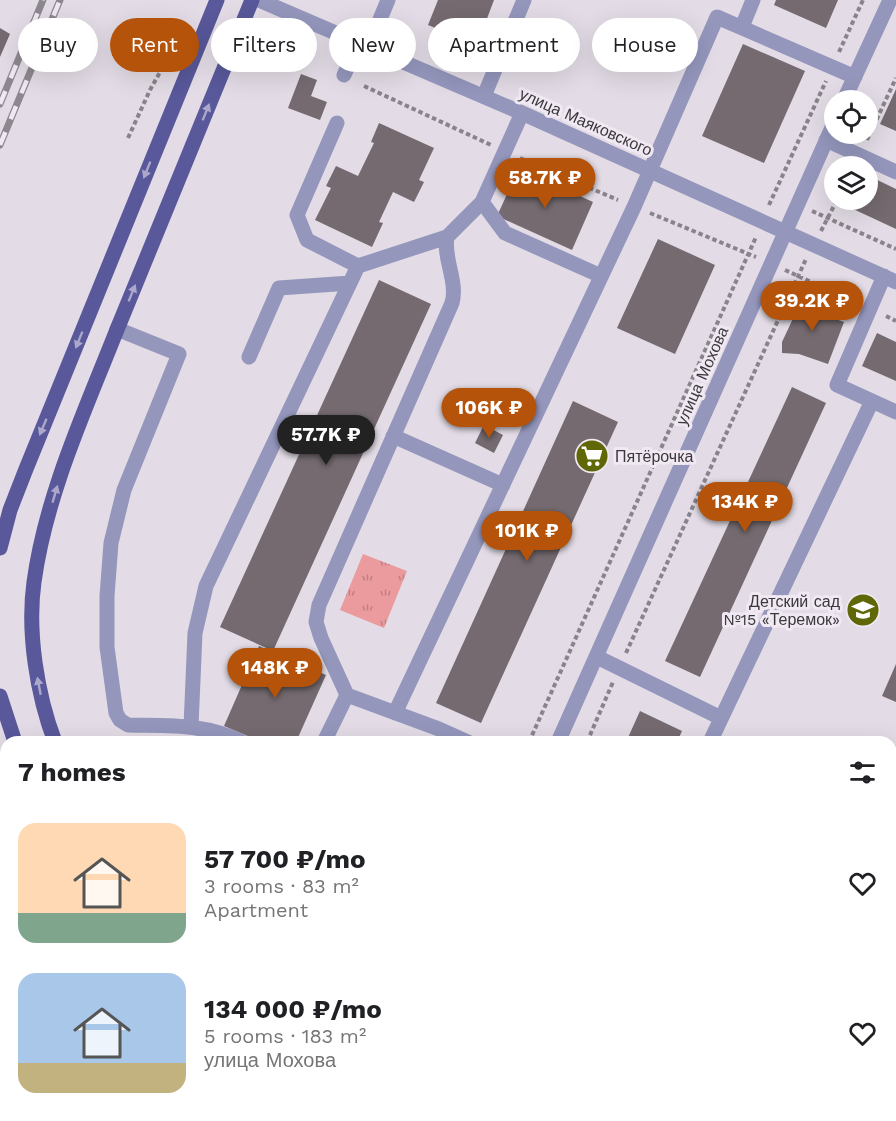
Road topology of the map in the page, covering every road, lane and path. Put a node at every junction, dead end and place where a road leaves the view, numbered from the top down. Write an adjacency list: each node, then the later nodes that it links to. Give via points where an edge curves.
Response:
1 (217, 0): 49 (main road, one-way to 49, via 26,469)
2 (252, 0): 43 (main road, one-way to 2)
3 (260, 0): 11 (street, улица Маяковского)
4 (388, 0): 9 (street)
5 (524, 0): 20 (street)
6 (752, 0): 10 (street)
7 (863, 0): 13 (path)
8 (890, 0): 17 (street)
9 (378, 18)
10 (742, 27): 13 (street); 27 (street, via 717,16)
11 (329, 29)
12 (416, 67): 20 (street, улица Маяковского)
13 (832, 67): 17 (street); 29 (path)
14 (160, 72): 23 (path)
15 (346, 72): 16 (street)
16 (344, 75)
17 (855, 77): 19 (street)
18 (896, 78): 26 (path)
19 (849, 90)
20 (484, 96): 21 (street, улица Маяковского)
21 (522, 113): 27 (street, улица Маяковского); 30 (street)
22 (337, 123): 39 (street, via 297,215 308,240)
23 (128, 138)
24 (824, 144): 31 (street, улица Мохова)
25 (835, 144): 26 (street)
26 (860, 155): 28 (street)
27 (650, 171): 34 (street, улица Маяковского); 40 (street)
28 (896, 172)
29 (773, 195): 31 (path); 34 (path)
30 (482, 202): 36 (street); 40 (street, via 505,233)
31 (797, 204): 33 (path); 35 (street, улица Мохова)
32 (832, 210): 33 (path)
33 (828, 218): 37 (path); 38 (path)
34 (762, 222): 35 (street, улица Маяковского); 62 (path)
35 (786, 232): 37 (street, улица Маяковского); 50 (street, улица Мохова)
36 (447, 237): 39 (street); 47 (street, via 454,296)
37 (813, 244): 41 (street, улица Маяковского); 51 (path)
38 (896, 249)
39 (358, 266): 42 (street)
40 (601, 276): 48 (street)
41 (890, 279): 45 (street, via 837,385)
42 (350, 283): 44 (street, via 279,288); 56 (street, via 206,586 195,633)
43 (117, 329): 56 (street, via 179,354 124,490 111,543 107,647 114,705 120,720 128,725); 58 (main road, one-way to 43, via 37,677 32,618 34,584 60,475)
44 (249, 357)
45 (872, 401): 46 (street); 55 (street)
46 (896, 412)
47 (393, 436): 48 (street); 52 (street, via 319,605 316,622)
48 (503, 485): 54 (street)
49 (0, 548)
50 (597, 657): 51 (street); 63 (street, улица Мохова)
51 (619, 668): 55 (street); 64 (path)
52 (347, 695): 54 (street); 60 (street)
53 (0, 696): 57 (main road)
54 (395, 713): 61 (street)
55 (721, 718): 65 (street)
56 (190, 726): 59 (street)
57 (13, 736)
58 (53, 736)
59 (228, 736)
60 (327, 736)
61 (436, 736)
62 (532, 736)
63 (561, 736)
64 (590, 736)
65 (713, 736)

